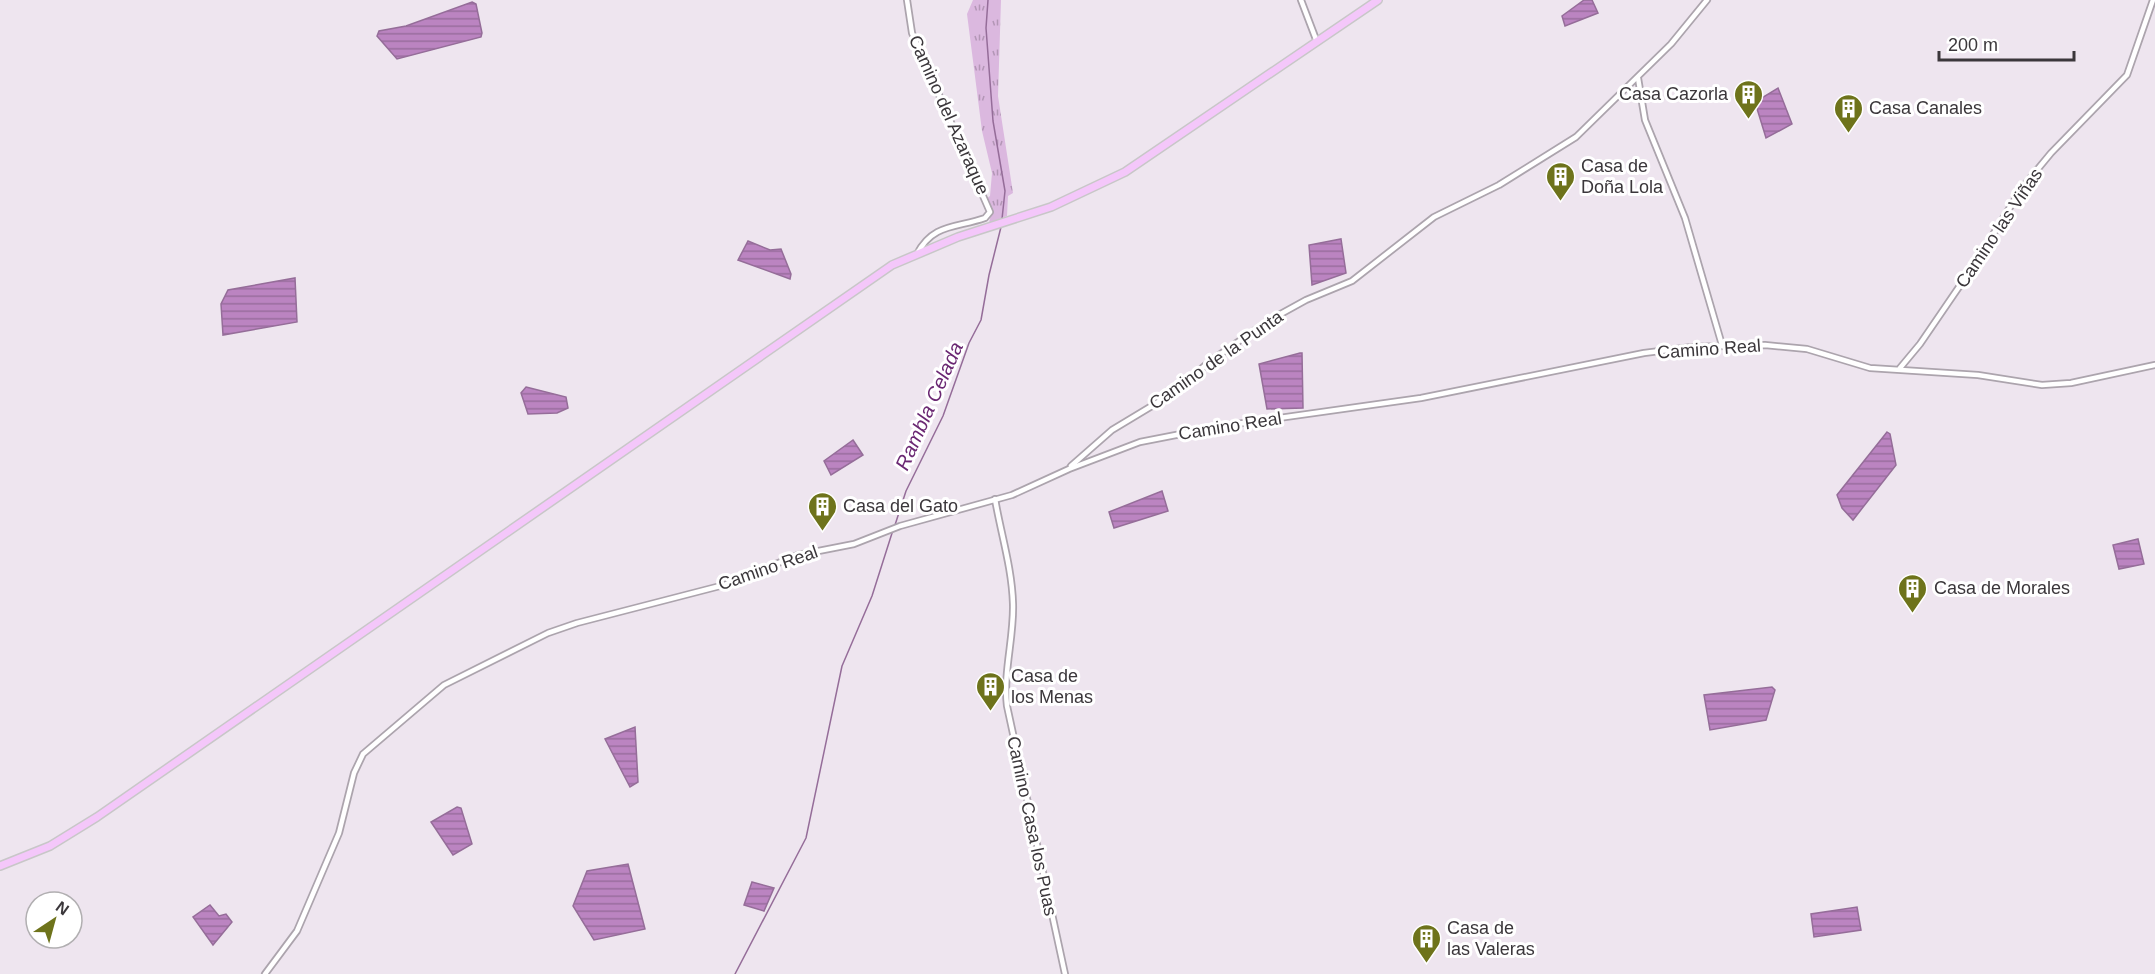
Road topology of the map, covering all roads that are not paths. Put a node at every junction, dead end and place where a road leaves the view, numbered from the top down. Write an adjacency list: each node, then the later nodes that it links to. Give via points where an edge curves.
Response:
1 (907, 0): 8 (street, Camino del Azaraque, via 912,33 990,212 985,218 958,223 932,235)
2 (1301, 0): 6 (street)
3 (1378, 0): 6 (main road)
4 (1707, 0): 7 (street, Camino de la Punta)
5 (2153, 0): 11 (street, Camino las Viñas, via 2127,75 2022,188 1974,265)
6 (1317, 43): 8 (main road, via 1125,172 1051,207)
7 (1638, 78): 9 (street, via 1645,120 1685,218); 12 (street, Camino de la Punta, via 1576,137 1500,185 1434,217 1352,281 1268,321 1209,362 1175,392 1112,430)
8 (916, 255): 14 (main road, via 892,265 798,328 72,834)
9 (1722, 345): 11 (street, Camino Real, via 1807,349 1870,368); 12 (street, Camino Real, via 1644,353 1403,401 1179,433 1140,442)
10 (2155, 365): 11 (street, Camino Real, via 2071,383 2042,385)
11 (1900, 368)
12 (1069, 469): 13 (street, Camino Real)
13 (995, 499): 15 (street, Camino Real, via 894,528 854,544 798,555 724,585 577,623 548,633 437,690 363,754 354,773 339,833 297,931); 16 (street, Camino Casa los Puas, via 1009,559 1013,604 1007,706)
14 (0, 866)
15 (265, 974)
16 (1065, 974)

